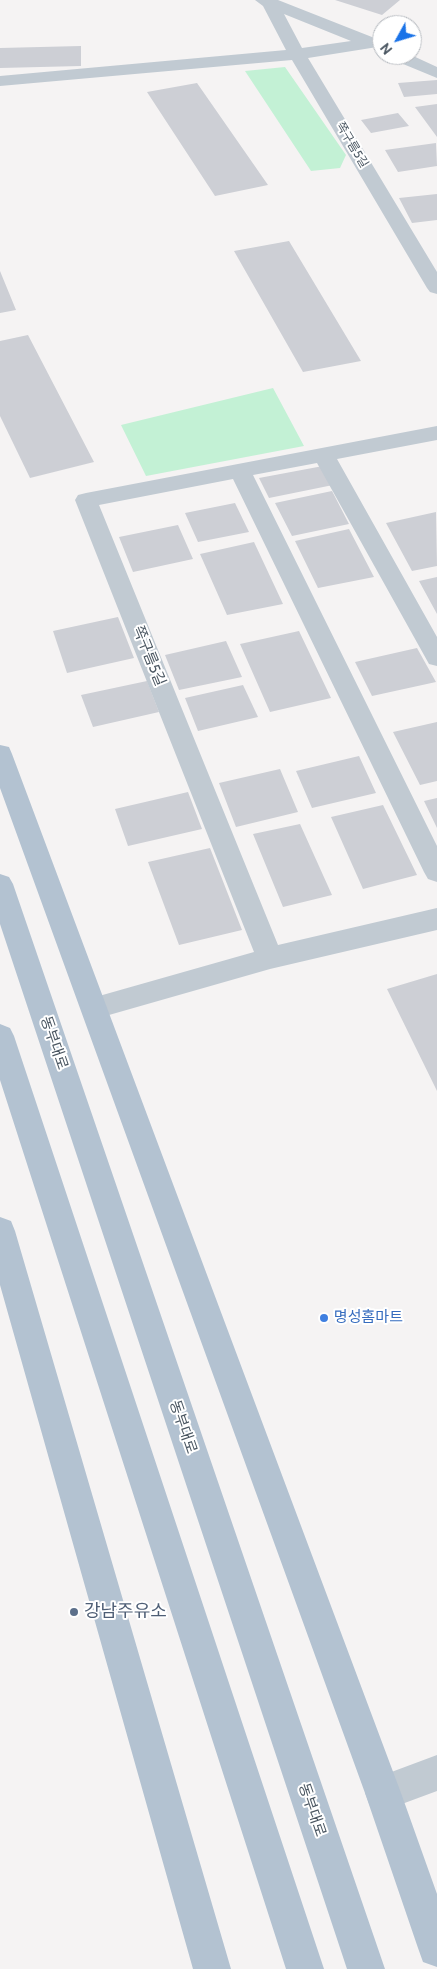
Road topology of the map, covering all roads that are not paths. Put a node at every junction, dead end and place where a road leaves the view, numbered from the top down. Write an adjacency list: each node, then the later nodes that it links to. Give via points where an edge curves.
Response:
1 (267, 1): 2 (street, 쪽구름5길); 4 (street, 쪽구름5길)
2 (372, 44)
3 (372, 46): 4 (street)
4 (297, 54): 7 (street); 8 (street, 쪽구름5길)
5 (419, 65): 6 (street)
6 (437, 73)
7 (0, 81)
8 (437, 288)
9 (437, 433): 10 (street, 쪽구름5길)
10 (324, 455): 11 (street, 쪽구름5길); 12 (street)
11 (240, 471): 14 (street); 17 (street, 쪽구름5길, via 86,500)
12 (437, 658)
13 (0, 754): 18 (main road)
14 (437, 872)
15 (0, 884): 26 (main road, 동부대로)
16 (437, 920): 17 (street)
17 (270, 958): 18 (street)
18 (95, 1008): 22 (main road)
19 (0, 1036): 25 (main road)
20 (0, 1231): 24 (main road)
21 (437, 1773): 22 (street)
22 (383, 1793): 23 (main road)
23 (437, 1948)
24 (212, 1969)
25 (305, 1969)
26 (366, 1969)

